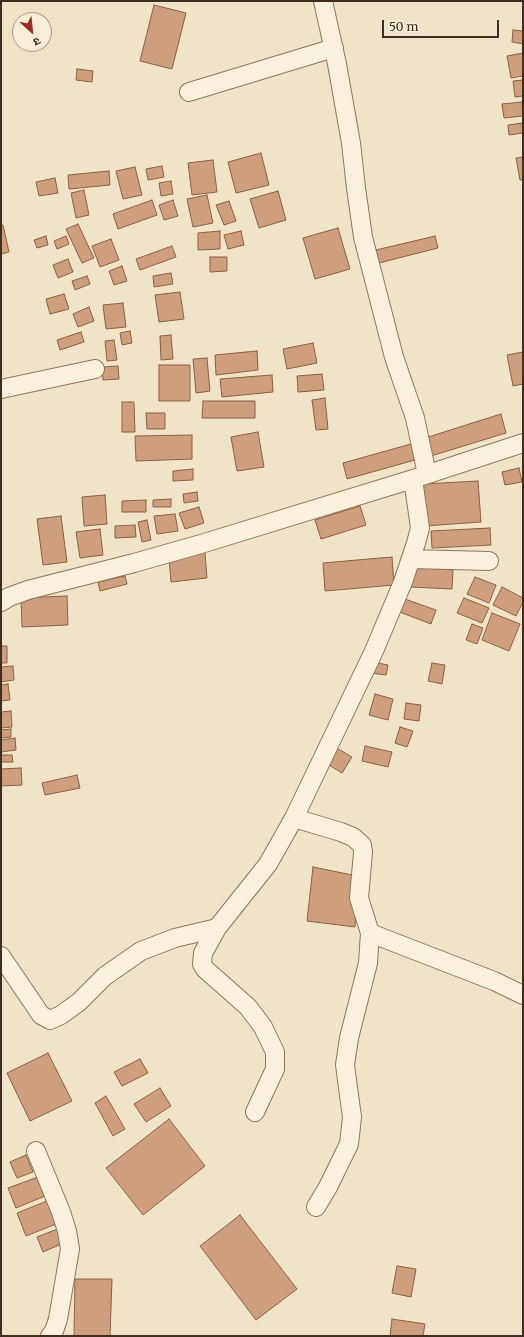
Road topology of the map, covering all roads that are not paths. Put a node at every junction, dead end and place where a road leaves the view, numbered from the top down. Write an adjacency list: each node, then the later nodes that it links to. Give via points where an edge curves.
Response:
1 (322, 1): 2 (street)
2 (334, 48): 3 (street); 7 (street, via 351,143 363,236 394,357 415,418)
3 (189, 92)
4 (95, 369): 5 (street)
5 (1, 389)
6 (523, 443): 7 (street)
7 (420, 476): 8 (street, via 420,528); 10 (street, via 134,563 28,590)
8 (411, 558): 9 (street); 11 (street, via 374,651)
9 (489, 561)
10 (1, 602)
11 (294, 818): 12 (street, via 268,864); 13 (street, via 342,832 359,840 363,852 359,898)
12 (217, 928): 14 (street, via 175,938 141,951 105,976 79,1002 50,1020 41,1015); 16 (street, via 203,953 204,969 248,1007 263,1026 276,1060 275,1069)
13 (370, 933): 15 (street, via 494,981); 18 (street, via 368,963 349,1038 345,1065 352,1117 349,1144)
14 (1, 956)
15 (523, 995)
16 (255, 1112)
17 (36, 1151): 19 (street, via 61,1212 70,1249 58,1319)
18 (316, 1207)
19 (50, 1336)

